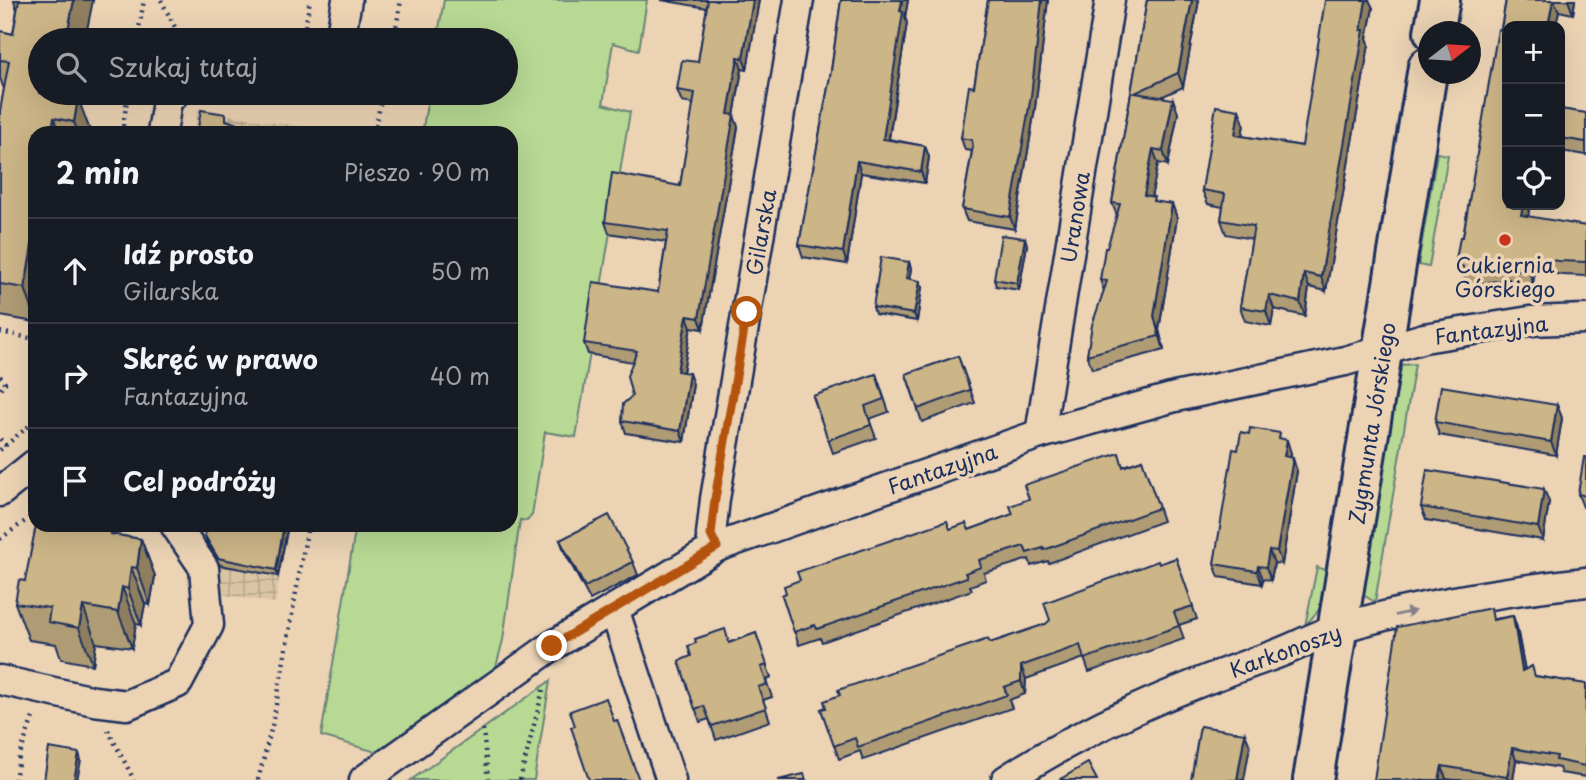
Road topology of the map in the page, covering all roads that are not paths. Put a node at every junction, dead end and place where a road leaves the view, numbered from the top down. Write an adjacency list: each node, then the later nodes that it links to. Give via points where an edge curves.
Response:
1 (347, 0): 6 (street)
2 (799, 0): 16 (street, Gilarska, via 715,499 711,535)
3 (1110, 0): 12 (street, Uranowa)
4 (1440, 0): 5 (street)
5 (1436, 21)
6 (342, 28)
7 (1426, 84): 11 (street, Zygmunta Jórskiego)
8 (166, 105): 9 (street)
9 (163, 126)
10 (1586, 319): 11 (street, Fantazyjna, via 1530,321 1424,338)
11 (1384, 350): 12 (street, Fantazyjna, via 1175,397); 19 (street, Zygmunta Jórskiego)
12 (1040, 434): 16 (street, Fantazyjna)
13 (28, 470): 14 (street)
14 (0, 492)
15 (180, 532): 20 (street, via 205,568 209,625 178,683 127,705)
16 (717, 547): 18 (street, Fantazyjna)
17 (1586, 582): 19 (street, Karkonoszy, one-way to 17, via 1503,591)
18 (614, 609): 21 (street, Fantazyjna, via 552,646); 22 (street)
19 (1339, 629): 23 (street, Karkonoszy, via 1180,688); 24 (street, Zygmunta Jórskiego)
20 (0, 680)
21 (364, 780)
22 (671, 780)
23 (1006, 780)
24 (1313, 780)

